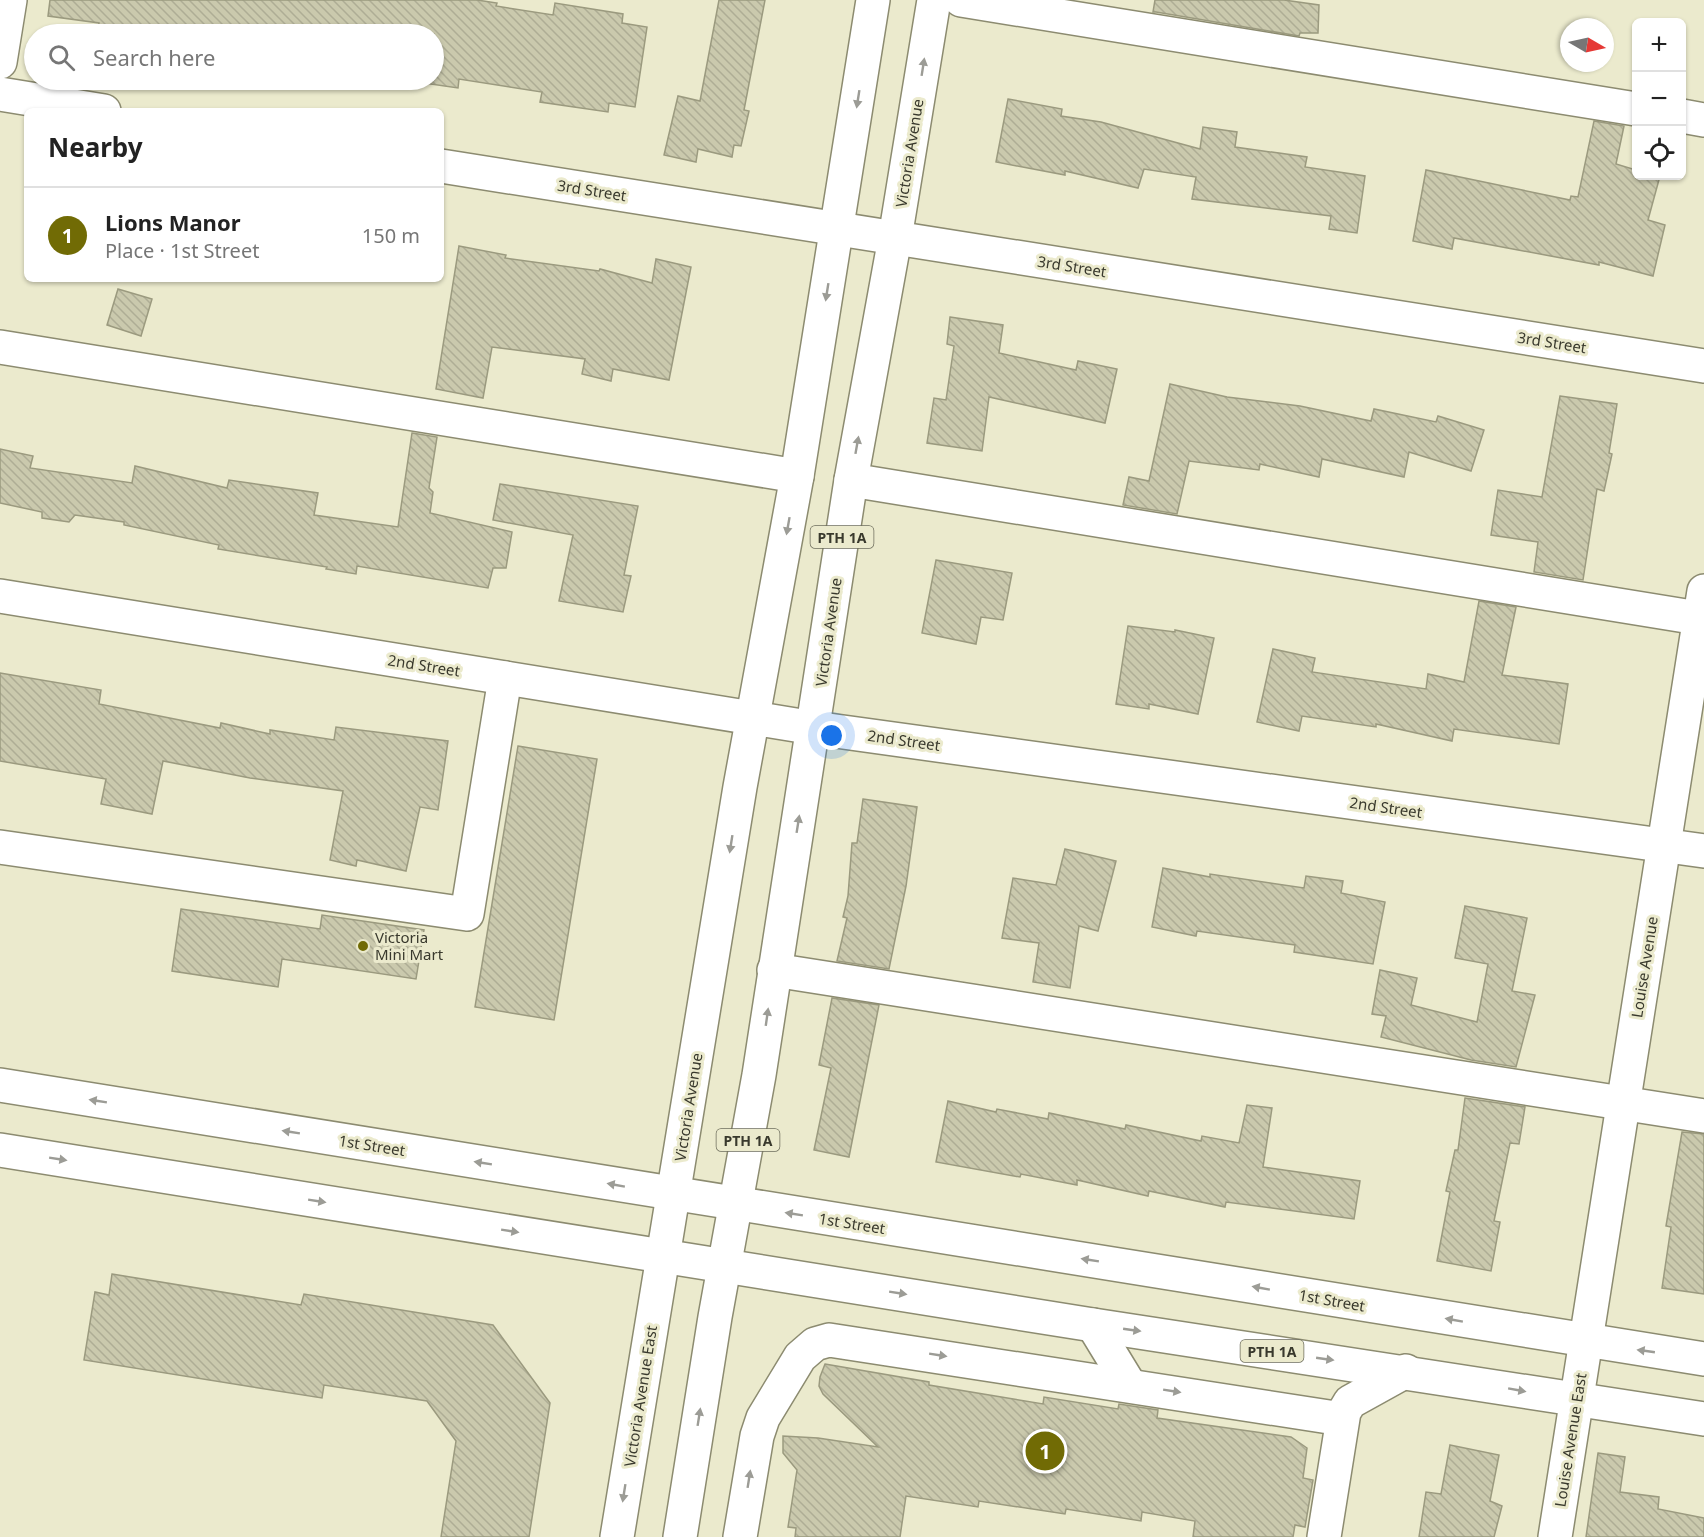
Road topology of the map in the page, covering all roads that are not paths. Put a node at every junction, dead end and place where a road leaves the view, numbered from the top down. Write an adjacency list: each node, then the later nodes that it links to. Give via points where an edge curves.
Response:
1 (10, 0): 5 (main road)
2 (873, 0): 12 (main road, Victoria Avenue, one-way to 12)
3 (934, 0): 13 (main road, Victoria Avenue / PTH 1A, one-way to 3)
4 (961, 0): 8 (main road)
5 (0, 62)
6 (0, 94): 7 (main road)
7 (86, 108)
8 (1632, 108)
9 (1686, 117): 10 (main road)
10 (1704, 120)
11 (444, 166): 12 (main road, 3rd Street)
12 (837, 230): 13 (main road, 3rd Street); 16 (main road, Victoria Avenue, one-way to 16)
13 (895, 238): 15 (main road, 3rd Street); 17 (main road, Victoria Avenue / PTH 1A, one-way to 13)
14 (0, 347): 16 (main road)
15 (1704, 366)
16 (797, 476): 21 (main road, Victoria Avenue, one-way to 21)
17 (850, 480): 19 (main road); 22 (main road, Victoria Avenue / PTH 1A)
18 (0, 596): 20 (main road, 2nd Street)
19 (1703, 609): 23 (main road, Louise Avenue)
20 (505, 678): 21 (main road, 2nd Street); 24 (main road, via 467,914)
21 (752, 717): 22 (main road, 2nd Street); 31 (main road, Victoria Avenue, one-way to 31)
22 (814, 728): 23 (main road, 2nd Street); 26 (main road, Victoria Avenue / PTH 1A, one-way to 22)
23 (1664, 845): 25 (main road, 2nd Street); 28 (main road, Louise Avenue)
24 (0, 847)
25 (1704, 851)
26 (774, 970): 28 (main road); 32 (main road, Victoria Avenue / PTH 1A, one-way to 26)
27 (0, 1085): 31 (main road, 1st Street, one-way to 27)
28 (1623, 1103): 29 (main road); 36 (main road, Louise Avenue)
29 (1704, 1116)
30 (0, 1150): 33 (main road, one-way to 33)
31 (673, 1195): 32 (main road, 1st Street); 33 (main road, Victoria Avenue)
32 (735, 1204): 34 (main road, Victoria Avenue / PTH 1A); 36 (main road, 1st Street, one-way to 32)
33 (663, 1255): 34 (main road, PTH 1A); 43 (main road, Victoria Avenue East, one-way to 43)
34 (724, 1265): 35 (main road, PTH 1A, one-way to 35); 44 (main road, one-way to 34)
35 (1093, 1325): 38 (main road, PTH 1A, one-way to 38); 39 (main road)
36 (1585, 1342): 37 (main road, 1st Street, one-way to 36); 40 (main road, Louise Avenue East)
37 (1704, 1359)
38 (1406, 1371): 40 (main road, PTH 1A, one-way to 40); 41 (main road, via 1350,1402)
39 (1129, 1384): 41 (main road, one-way to 41); 45 (main road, one-way to 39, via 759,1428 800,1357 816,1344 845,1341)
40 (1576, 1400): 42 (main road, PTH 1A); 47 (main road, Louise Avenue East)
41 (1342, 1419): 46 (main road)
42 (1704, 1419)
43 (617, 1537)
44 (680, 1537)
45 (740, 1537)
46 (1324, 1537)
47 (1555, 1537)

